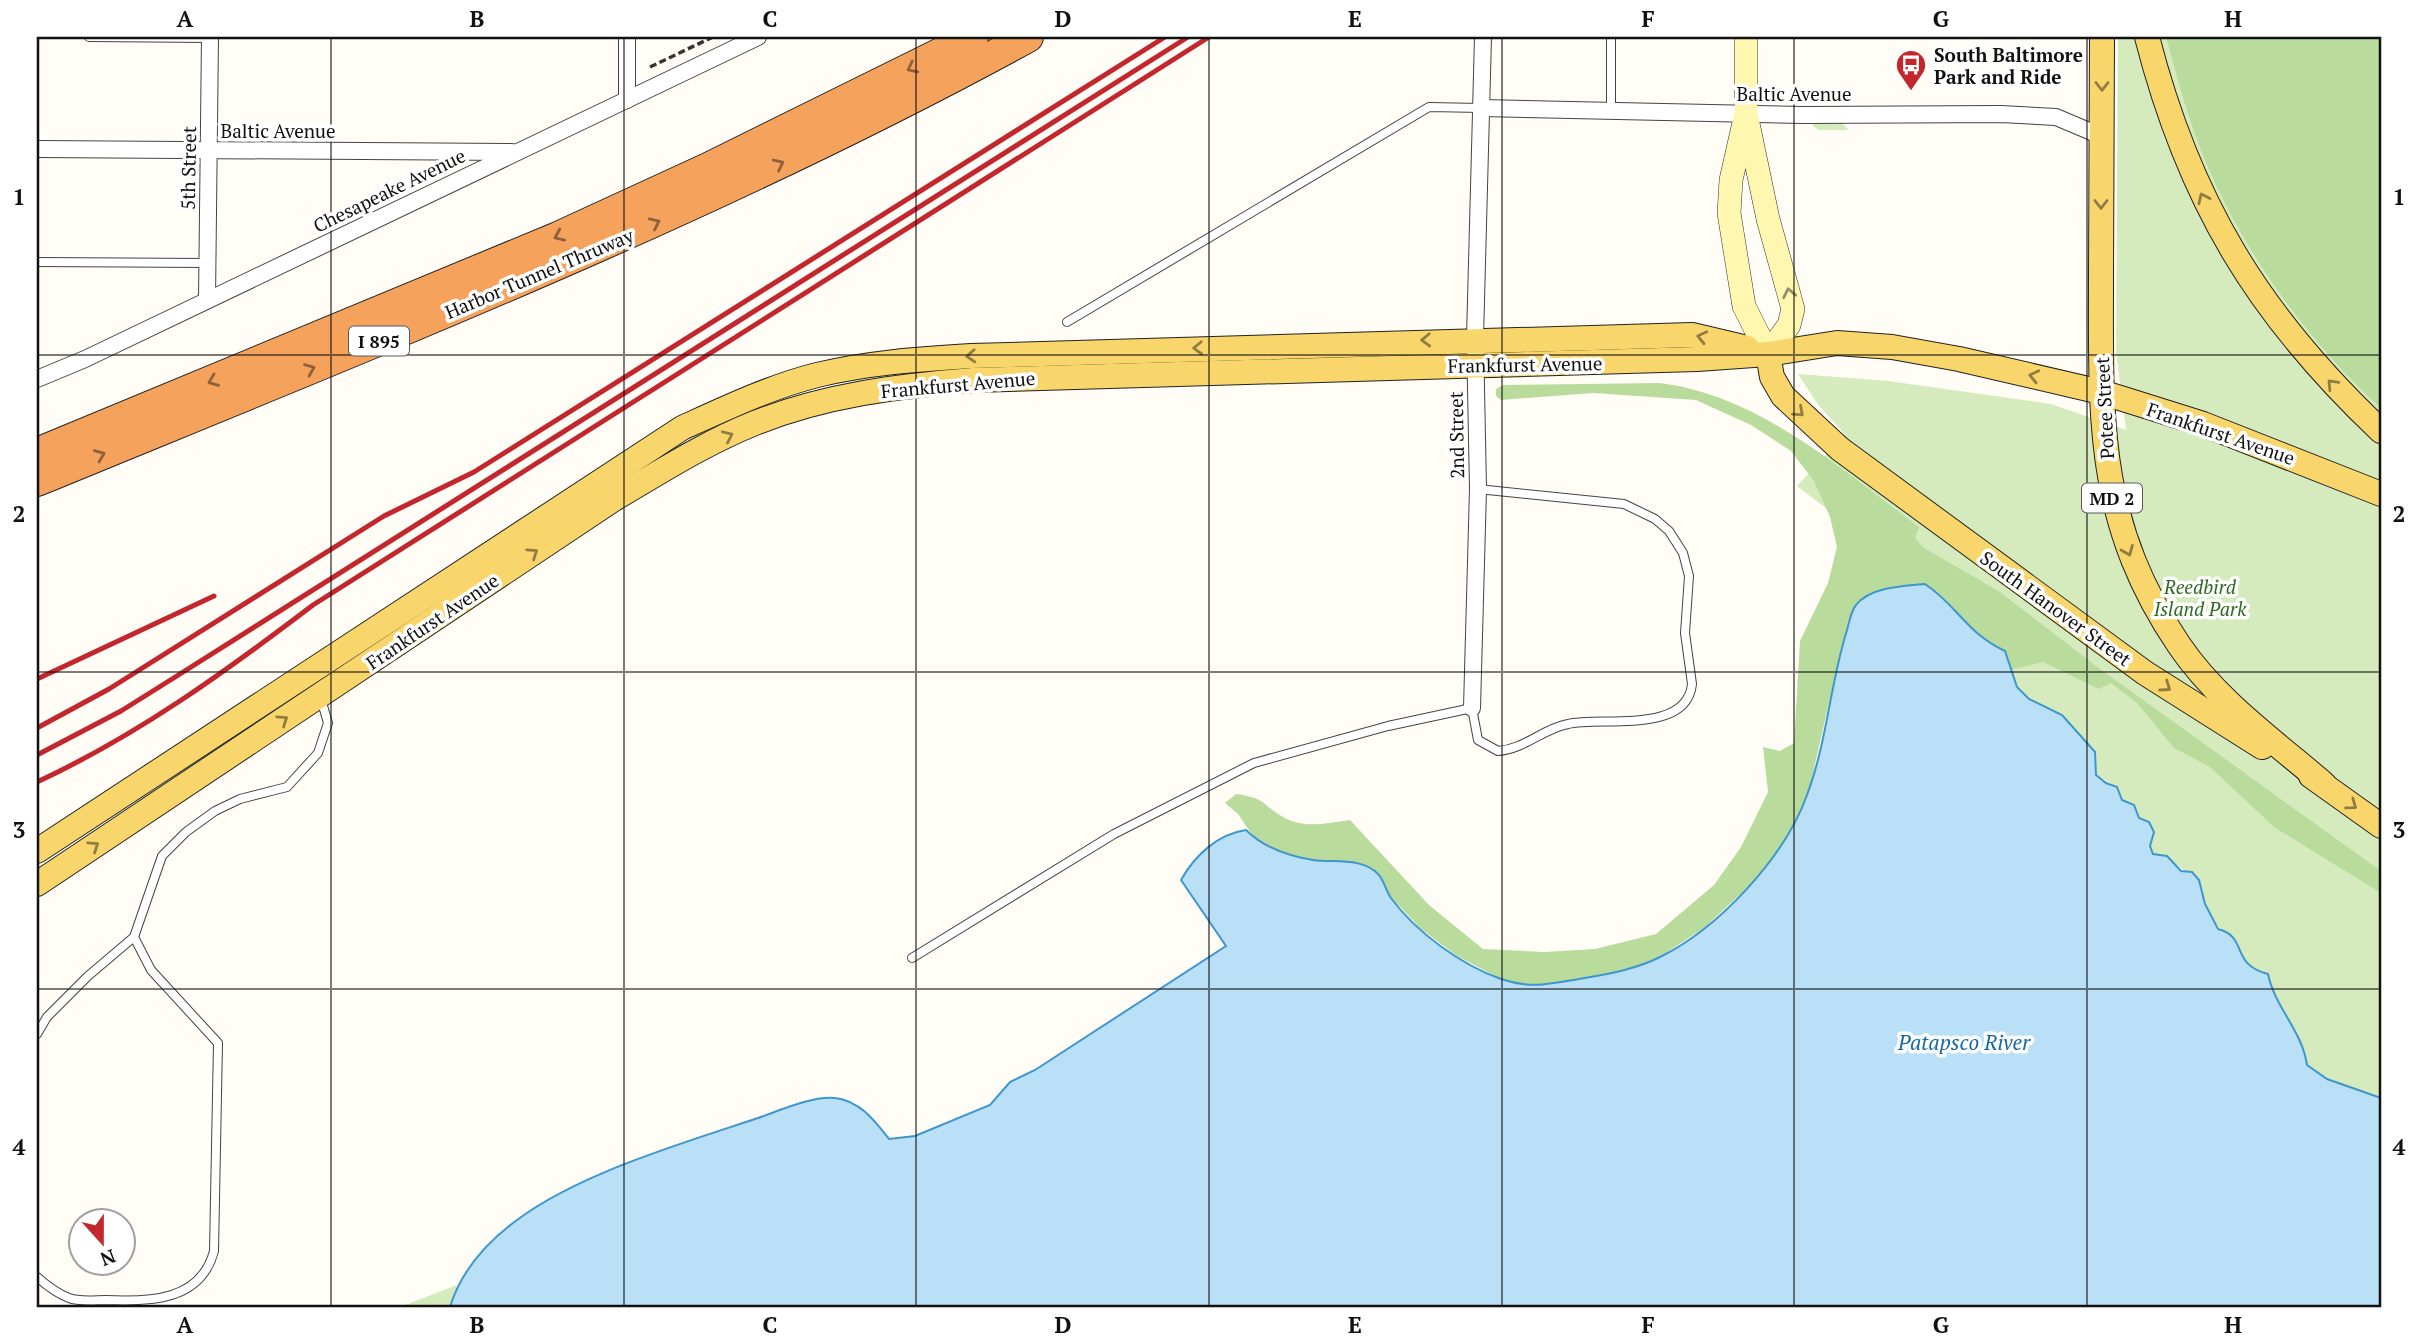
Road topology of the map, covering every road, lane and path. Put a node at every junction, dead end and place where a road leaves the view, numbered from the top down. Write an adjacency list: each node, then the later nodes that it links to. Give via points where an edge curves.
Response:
1 (89, 37): 2 (lane)
2 (211, 37): 20 (street, 5th Street)
3 (627, 37): 14 (street)
4 (713, 37): 13 (path)
5 (758, 37): 14 (street, Chesapeake Avenue)
6 (973, 37): 34 (highway, Harbor Tunnel Thruway / I 895, one-way to 34, via 558,237)
7 (1028, 37): 35 (highway, Harbor Tunnel Thruway / I 895, one-way to 7, via 570,261 857,127)
8 (1483, 37): 15 (street, 2nd Street)
9 (1611, 37): 16 (lane)
10 (1746, 37): 17 (main road, South Hanover Street)
11 (2102, 37): 18 (main road, Potee Street / MD 2, one-way to 18)
12 (2147, 37): 33 (main road, one-way to 12, via 2303,353 2237,261 2180,147)
13 (650, 67)
14 (627, 100): 21 (street, Chesapeake Avenue)
15 (1482, 108): 16 (street, Baltic Avenue); 27 (lane, via 1429,107); 28 (street, 2nd Street)
16 (1611, 111): 17 (street, Baltic Avenue)
17 (1746, 114): 18 (street, Baltic Avenue, via 2056,117); 22 (main road, South Hanover Street); 23 (main road, South Hanover Street, via 1731,180)
18 (2101, 136): 32 (main road, Potee Street / MD 2, one-way to 32)
19 (37, 149): 20 (street, Baltic Avenue)
20 (209, 150): 21 (street, Baltic Avenue); 25 (street, 5th Street)
21 (518, 152): 26 (street, Chesapeake Avenue)
22 (1767, 212): 23 (main road); 29 (main road, South Hanover Street, one-way to 22, via 1789,325 1793,309)
23 (1729, 213): 29 (main road, South Hanover Street, via 1744,306)
24 (37, 262): 25 (lane)
25 (208, 262): 26 (street, 5th Street)
26 (207, 300): 31 (street, Chesapeake Avenue)
27 (1067, 323)
28 (1475, 338): 29 (main road, Frankfurst Avenue, one-way to 28, via 1692,334); 30 (street, 2nd Street); 38 (main road, Frankfurst Avenue, one-way to 38, via 971,356 894,361 816,376 747,398 682,428)
29 (1768, 354): 30 (main road, Frankfurst Avenue); 32 (main road, Frankfurst Avenue, one-way to 29, via 1892,347 1837,343); 41 (main road, South Hanover Street, one-way to 41, via 1772,377 1783,396 1840,449 2145,673)
30 (1476, 365): 36 (street, 2nd Street); 39 (main road, Frankfurst Avenue, one-way to 30, via 614,499 693,452 755,423 820,401 896,386 973,380)
31 (37, 379)
32 (2101, 392): 37 (main road, Frankfurst Avenue, via 2203,424); 41 (main road, Potee Street / MD 2, one-way to 41, via 2112,500 2125,546 2148,596 2205,679)
33 (2381, 431)
34 (37, 453)
35 (37, 481)
36 (1478, 489): 40 (street, 2nd Street); 40 (lane, via 1623,504 1670,531 1689,576 1685,633 1692,684 1691,693 1678,709 1661,717 1569,723 1510,751 1498,751 1478,740)
37 (2381, 494)
38 (305, 675): 39 (main road); 43 (main road, Frankfurst Avenue)
39 (319, 696): 44 (main road, Frankfurst Avenue, one-way to 39); 45 (lane, via 328,723 318,753 287,787 215,811 178,840 162,856)
40 (1472, 708): 46 (lane, via 1254,763 1114,834)
41 (2324, 784): 42 (main road, South Hanover Street / MD 2, one-way to 42)
42 (2381, 826)
43 (37, 851)
44 (37, 884)
45 (134, 937): 47 (lane, via 47,1017); 48 (lane, via 151,970 218,1043 214,1251 209,1270 167,1298 135,1301 70,1299)
46 (912, 958)
47 (37, 1034)
48 (37, 1277)

